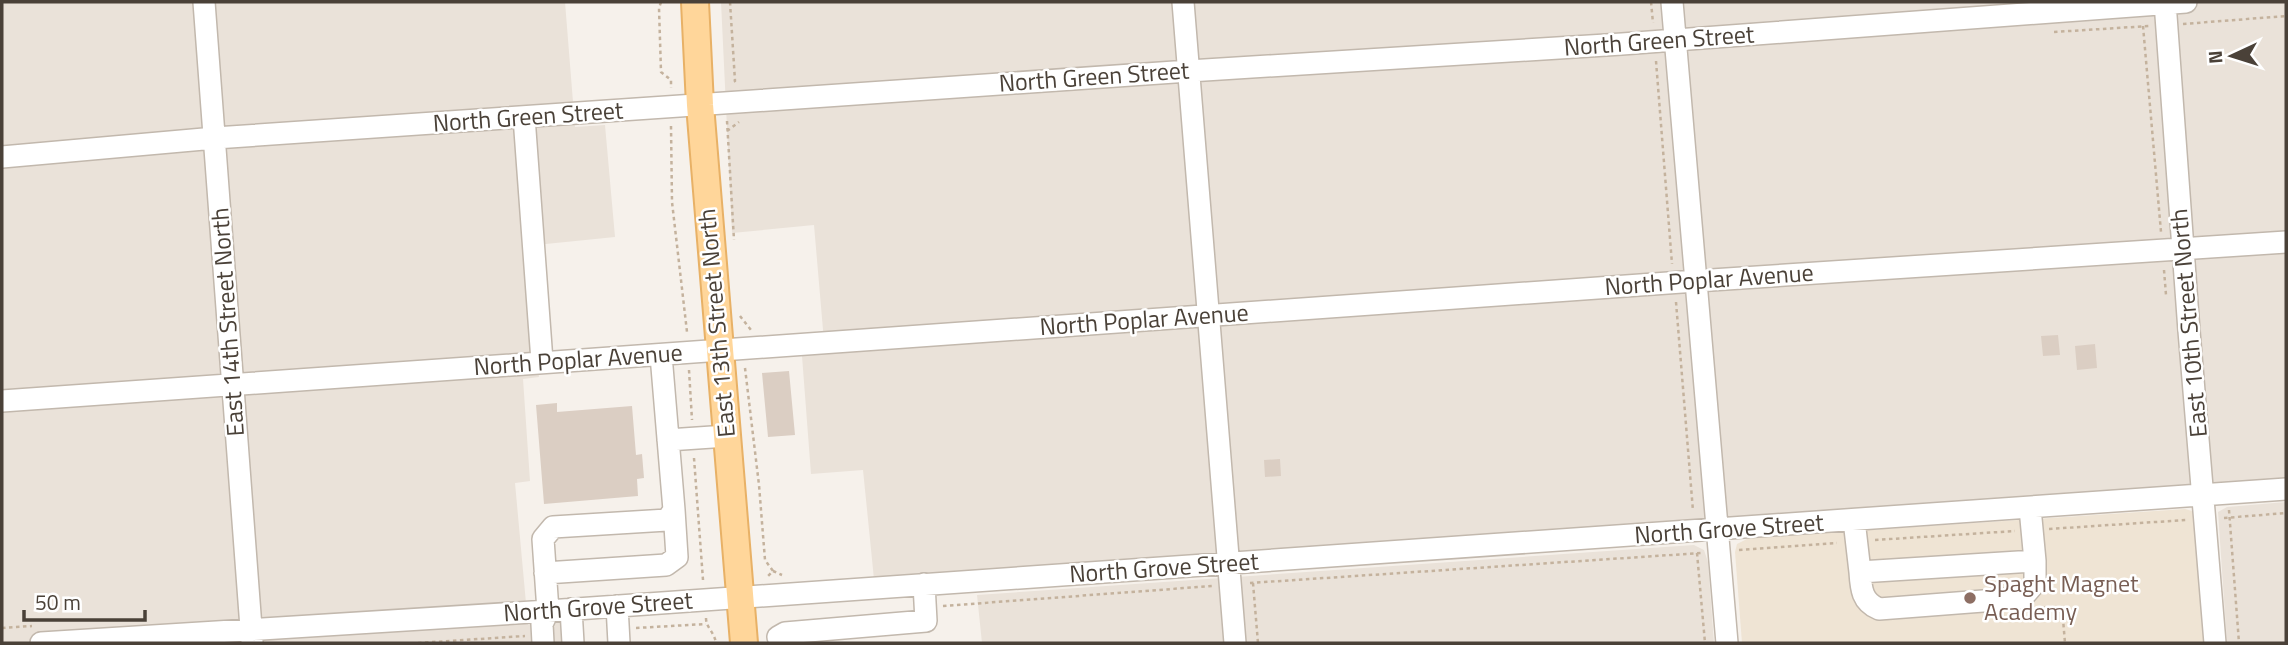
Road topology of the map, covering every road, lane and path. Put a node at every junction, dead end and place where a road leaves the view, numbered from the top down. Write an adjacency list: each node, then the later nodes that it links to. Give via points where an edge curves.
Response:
1 (204, 2): 14 (street, East 14th Street North)
2 (661, 2): 12 (path, via 661,72 671,80)
3 (695, 2): 11 (main road, East 13th Street North)
4 (730, 2): 11 (path, via 735,81 724,86)
5 (1183, 2): 10 (street)
6 (1651, 2): 9 (path)
7 (1672, 2): 9 (street)
8 (2172, 2): 9 (street, North Green Street); 18 (street, East 10th Street North)
9 (1665, 41): 10 (street, North Green Street); 19 (street); 20 (path)
10 (1189, 71): 11 (street, North Green Street); 21 (street)
11 (713, 104): 12 (street, North Green Street); 16 (path); 23 (main road, East 13th Street North)
12 (671, 107): 13 (street, North Green Street); 24 (path, via 672,202)
13 (524, 117): 14 (street, North Green Street); 26 (street)
14 (215, 138): 15 (street, North Green Street); 27 (street, East 14th Street North)
15 (2, 157)
16 (734, 241)
17 (2286, 242): 18 (street, North Poplar Avenue)
18 (2183, 248): 19 (street, North Poplar Avenue); 34 (street, East 10th Street North)
19 (1696, 281): 20 (street, North Poplar Avenue); 40 (street)
20 (1674, 282): 21 (street, North Poplar Avenue); 42 (path)
21 (1208, 315): 23 (street, North Poplar Avenue); 49 (street)
22 (740, 316): 23 (path)
23 (731, 350): 24 (street, North Poplar Avenue); 29 (main road, East 13th Street North); 50 (path, via 759,485 765,560 773,571)
24 (688, 353): 25 (street, North Poplar Avenue); 30 (path)
25 (661, 355): 26 (street, North Poplar Avenue); 31 (street)
26 (542, 361): 27 (street, North Poplar Avenue)
27 (233, 383): 28 (street, North Poplar Avenue); 61 (street, East 14th Street North)
28 (2, 401)
29 (726, 436): 30 (street); 54 (main road, East 13th Street North)
30 (693, 438): 31 (street); 55 (path)
31 (668, 440): 36 (street)
32 (2286, 489): 33 (street, North Grove Street)
33 (2228, 494): 34 (street, North Grove Street); 38 (path)
34 (2203, 495): 35 (street, North Grove Street); 39 (street, East 10th Street North)
35 (2030, 508): 41 (street); 43 (street, North Grove Street)
36 (674, 510): 48 (street, via 667,520 553,527 543,539); 48 (street, via 677,557 666,565)
37 (2286, 513): 38 (path)
38 (2230, 518): 39 (path); 74 (path)
39 (2205, 519): 41 (path); 73 (street, East 10th Street North)
40 (1717, 530): 42 (street, North Grove Street); 43 (street, North Grove Street); 44 (street)
41 (2032, 530): 43 (path); 46 (street)
42 (1695, 531): 45 (path); 49 (street, North Grove Street)
43 (1855, 531): 44 (path); 47 (street)
44 (1719, 552): 45 (path); 72 (street)
45 (1697, 553): 51 (path); 71 (path)
46 (2035, 561): 47 (street); 47 (street, via 2035,583 2022,598 1879,610 1866,601)
47 (1860, 572)
48 (545, 573): 59 (street)
49 (1229, 574): 51 (path); 52 (street, North Grove Street); 57 (path); 69 (street)
50 (767, 577)
51 (1253, 583): 70 (path)
52 (924, 584): 53 (street, North Grove Street); 57 (street)
53 (862, 589): 54 (street, North Grove Street); 60 (street)
54 (740, 597): 55 (street, North Grove Street); 68 (main road, East 13th Street North)
55 (704, 600): 56 (street, North Grove Street); 67 (path, via 706,624 715,633)
56 (617, 606): 58 (street, North Grove Street); 66 (street)
57 (925, 607): 60 (street, via 926,621)
58 (571, 609): 59 (street, North Grove Street); 65 (street)
59 (548, 611): 61 (street, North Grove Street); 64 (street, via 542,624)
60 (865, 626): 62 (street)
61 (252, 636): 63 (street, North Grove Street)
62 (778, 637)
63 (41, 643)
64 (543, 643)
65 (573, 643)
66 (619, 643)
67 (716, 643)
68 (744, 643)
69 (1235, 643)
70 (1258, 643)
71 (1705, 643)
72 (1727, 643)
73 (2216, 643)
74 (2239, 643)

